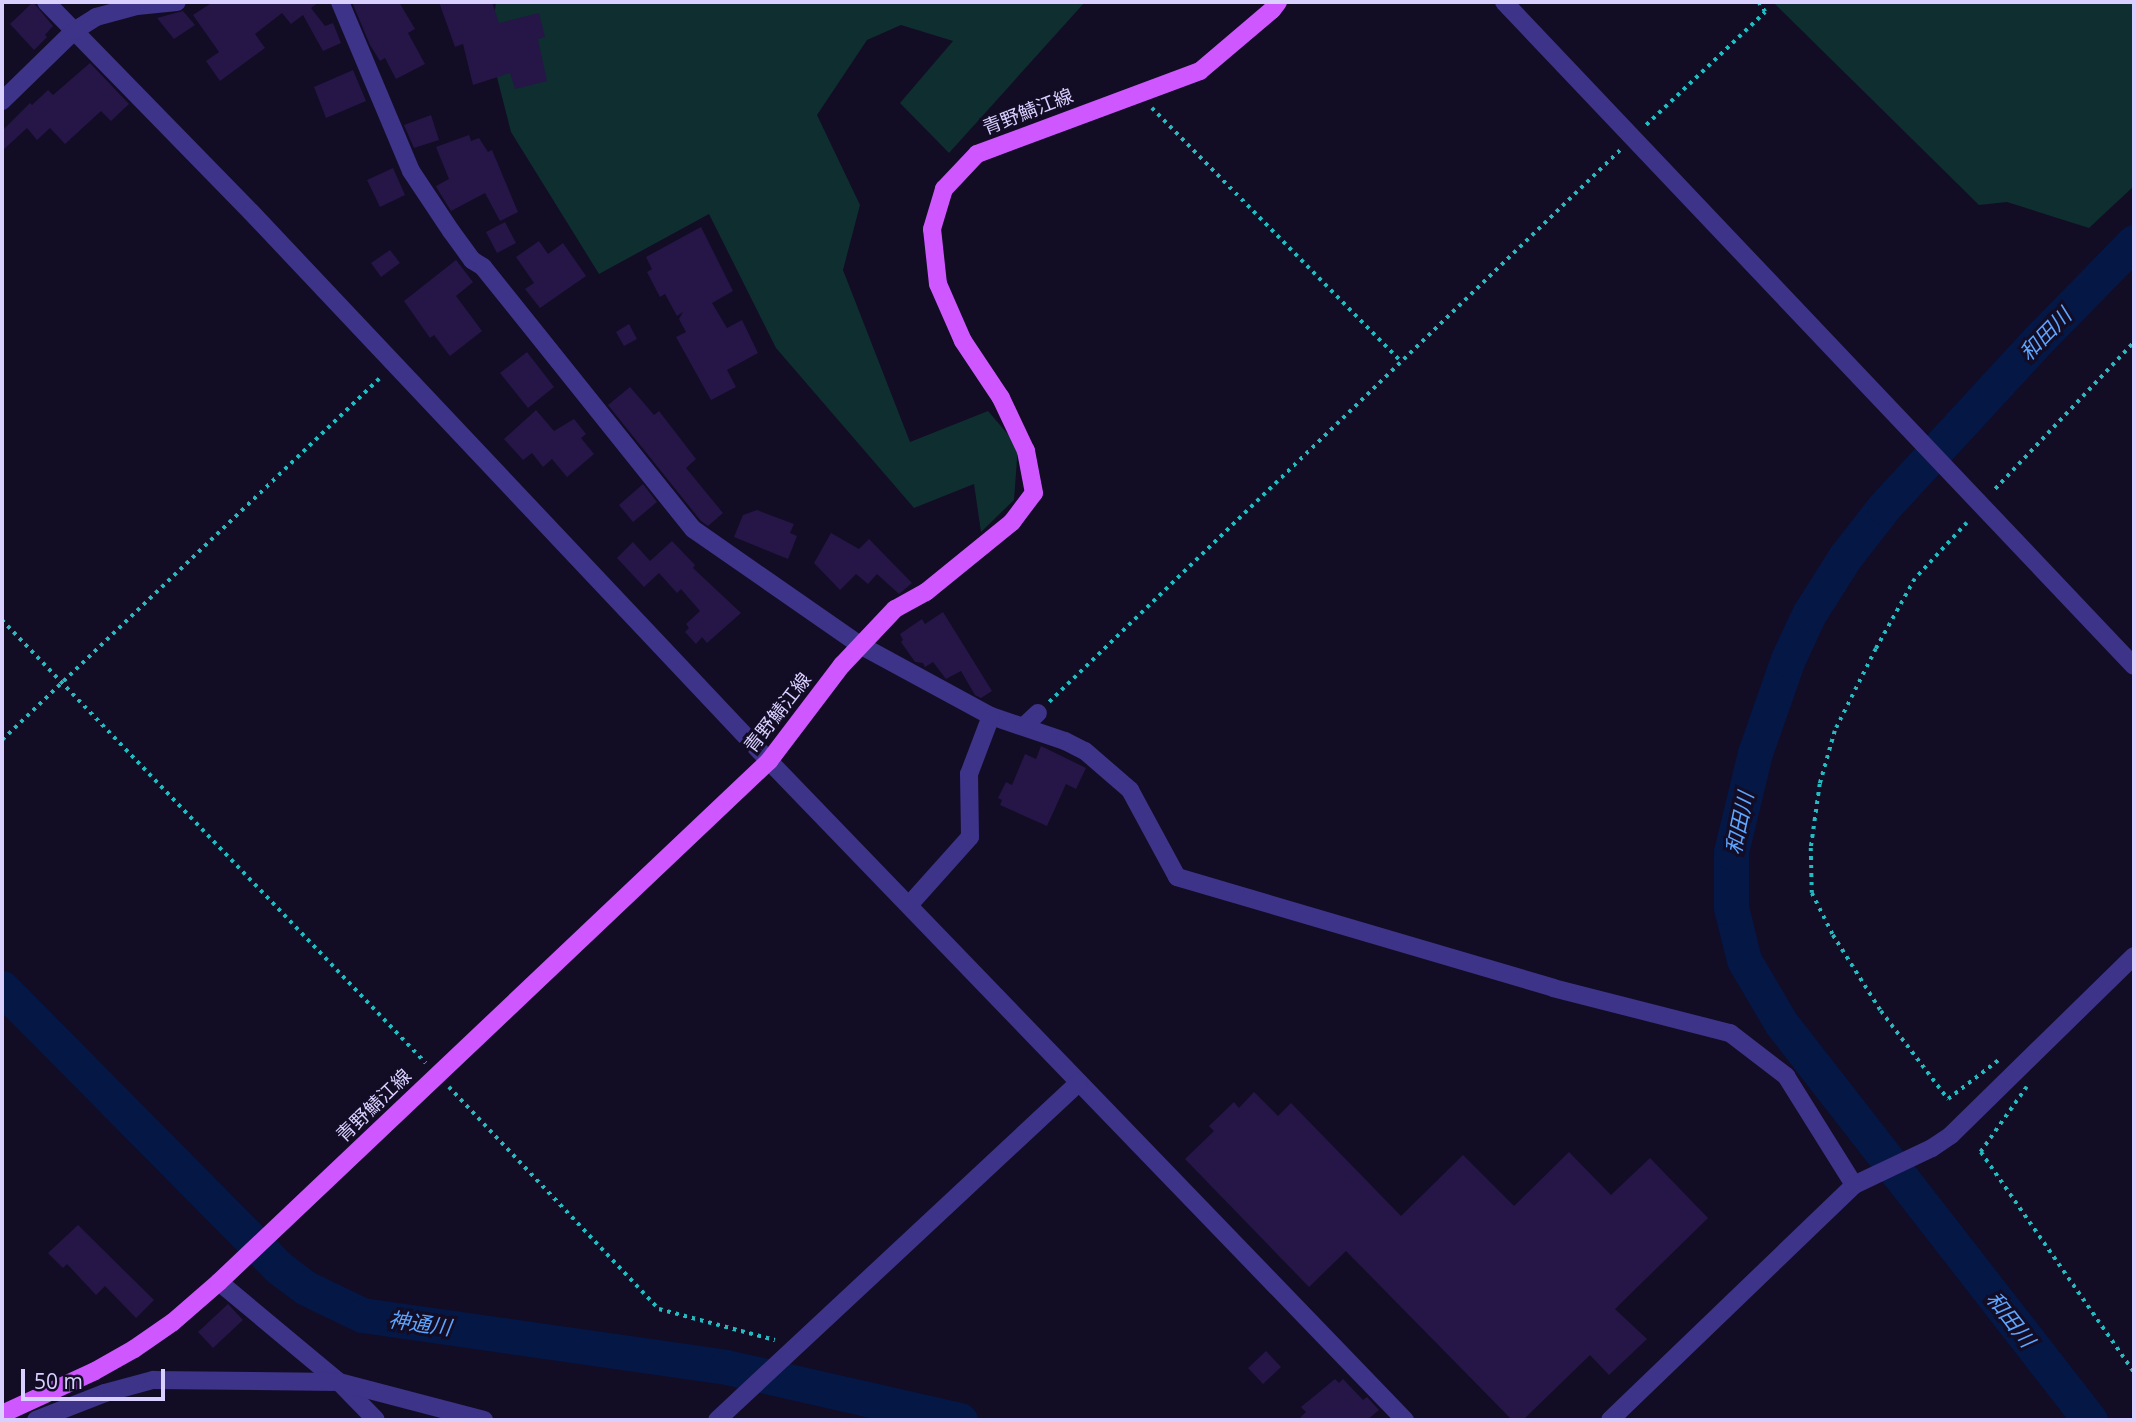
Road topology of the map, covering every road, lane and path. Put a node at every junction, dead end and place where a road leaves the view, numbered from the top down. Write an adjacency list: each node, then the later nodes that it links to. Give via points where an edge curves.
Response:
1 (46, 2): 7 (street)
2 (177, 2): 7 (street, via 96,17)
3 (340, 2): 17 (street, via 411,171 472,260 483,267 693,529)
4 (1278, 2): 8 (main road, 青野鯖江線, via 1200,71)
5 (1504, 2): 10 (street)
6 (1758, 2): 10 (path, via 1765,12)
7 (74, 30): 9 (street); 13 (street)
8 (1138, 93): 12 (path); 17 (main road, 青野鯖江線, via 977,154 944,189 932,229 938,284 963,341 1001,398 1026,452 1034,493 1012,522 926,592 895,609)
9 (2, 101)
10 (1633, 137): 12 (path); 18 (street)
11 (2134, 342): 14 (path)
12 (1401, 361): 20 (path)
13 (393, 365): 19 (path); 24 (street)
14 (1995, 489)
15 (1967, 523): 27 (path, via 1915,579 1835,731 1820,784 1811,848 1812,893 1881,1012 1948,1099)
16 (2, 620): 19 (path)
17 (860, 645): 21 (street); 24 (main road, 青野鯖江線)
18 (2134, 666)
19 (62, 683): 23 (path); 28 (path)
20 (1038, 713): 22 (street)
21 (991, 716): 22 (street); 25 (street, via 969,774 970,837)
22 (1024, 726): 31 (street, via 1085,751 1130,790 1177,877 1553,988 1730,1033 1786,1076)
23 (2, 740)
24 (769, 761): 25 (street); 28 (main road, 青野鯖江線)
25 (910, 904): 30 (street)
26 (2134, 956): 31 (street, via 1951,1135)
27 (2001, 1058)
28 (437, 1075): 32 (main road, 青野鯖江線); 33 (path, via 659,1309)
29 (2030, 1080): 34 (path, via 1981,1152)
30 (1079, 1082): 33 (street); 41 (street)
31 (1858, 1182): 42 (street)
32 (224, 1278): 35 (street); 36 (main road, 青野鯖江線, via 134,1349)
33 (794, 1351): 40 (street)
34 (2134, 1372)
35 (339, 1381): 37 (street, via 153,1380 105,1392); 38 (street); 39 (street)
36 (2, 1413)
37 (36, 1420)
38 (376, 1420)
39 (484, 1420)
40 (717, 1420)
41 (1405, 1420)
42 (1610, 1420)

